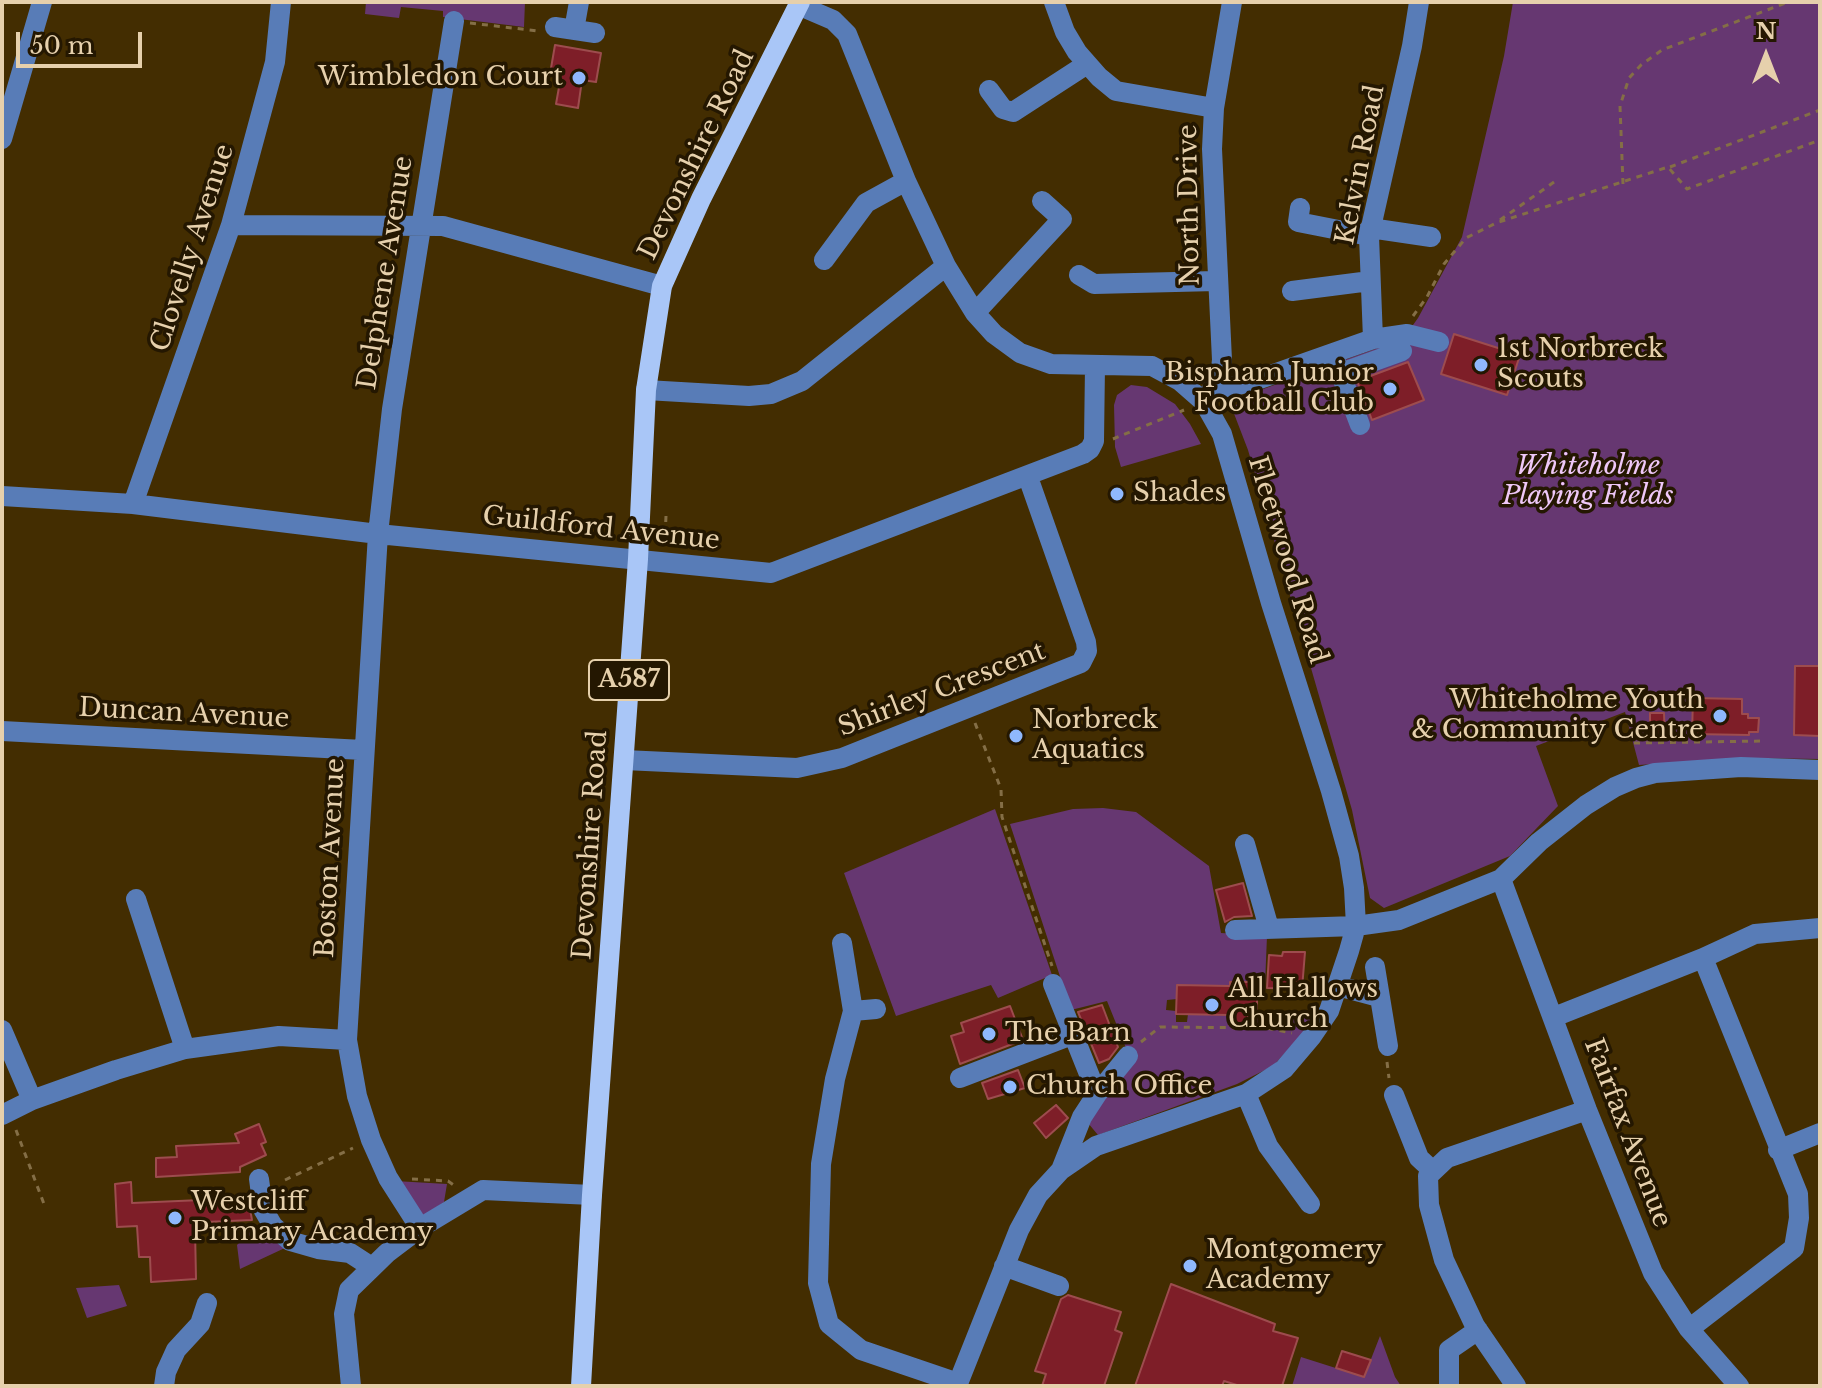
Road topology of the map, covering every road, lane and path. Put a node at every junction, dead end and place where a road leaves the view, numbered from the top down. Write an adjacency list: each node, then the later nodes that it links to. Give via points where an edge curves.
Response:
1 (42, 2): 14 (street)
2 (281, 2): 25 (street, Clovelly Avenue, via 275,62)
3 (579, 2): 10 (street)
4 (1054, 2): 12 (street, via 1065,32)
5 (1232, 2): 15 (street, North Drive)
6 (1419, 2): 28 (street, Kelvin Road)
7 (1788, 2): 22 (path, via 1662,50 1629,78 1620,106)
8 (799, 4): 21 (street, Fleetwood Road, via 833,20 847,34); 35 (main road, Devonshire Road / A587)
9 (454, 21): 10 (path); 26 (street, Delphene Avenue)
10 (556, 29): 11 (street)
11 (595, 33)
12 (1087, 64): 13 (street, via 1013,112 1003,109); 15 (street, via 1116,91)
13 (989, 90)
14 (8, 101): 17 (street)
15 (1214, 108): 33 (street, North Drive)
16 (1820, 110): 19 (path)
17 (2, 139)
18 (1820, 140): 19 (path, via 1687,189)
19 (1668, 167): 22 (path)
20 (1557, 180): 27 (path)
21 (906, 181): 30 (street, via 866,203); 31 (street, Fleetwood Road)
22 (1623, 184): 27 (path)
23 (1042, 201): 37 (street, via 1069,224)
24 (1300, 208): 28 (street, via 1298,222)
25 (231, 225): 26 (street); 50 (street, Clovelly Avenue)
26 (420, 225): 35 (street, via 472,233); 52 (street, Delphene Avenue)
27 (1490, 226): 40 (path, via 1466,238 1444,264)
28 (1370, 232): 29 (street); 34 (street, Kelvin Road)
29 (1431, 237)
30 (824, 260)
31 (946, 266): 37 (street, Fleetwood Road); 44 (street, via 802,381 781,390 749,396)
32 (1079, 275): 33 (street, via 1094,284)
33 (1216, 281): 43 (street, North Drive, via 1222,360)
34 (1370, 281): 36 (street); 38 (street, Kelvin Road)
35 (662, 286): 44 (main road, Devonshire Road / A587)
36 (1292, 291)
37 (975, 313): 42 (street, Fleetwood Road, via 1002,341 1034,359)
38 (1373, 339): 40 (street); 41 (street)
39 (1439, 342): 40 (street, via 1407,334)
40 (1400, 343): 41 (street)
41 (1337, 363): 43 (street, via 1239,386); 46 (street)
42 (1095, 366): 45 (street, Fleetwood Road, via 1152,366); 47 (street)
43 (1216, 386): 45 (street, North Drive)
44 (646, 390): 54 (main road, Devonshire Road / A587)
45 (1204, 402): 47 (path, via 1109,441); 65 (street, Fleetwood Road, via 1222,434 1331,791 1349,856)
46 (1360, 425)
47 (1094, 441): 48 (street, Guildford Avenue, via 1076,458)
48 (1028, 477): 54 (street, Guildford Avenue, via 771,573); 55 (street, Shirley Crescent, via 1087,651 1081,663)
49 (2, 496): 50 (street, Guildford Avenue)
50 (133, 504): 52 (street, Guildford Avenue)
51 (613, 513): 53 (path, via 610,535)
52 (378, 534): 54 (street, Guildford Avenue); 59 (street, Boston Avenue)
53 (600, 541)
54 (638, 559): 60 (main road, Devonshire Road / A587)
55 (969, 708): 60 (street, Shirley Crescent, via 842,758 797,768); 72 (path, via 1001,789 1002,817 1042,934)
56 (2, 731): 59 (street, Duncan Avenue)
57 (1764, 741): 58 (path)
58 (1634, 743)
59 (363, 750): 81 (street, Boston Avenue)
60 (624, 760): 101 (main road, Devonshire Road / A587)
61 (1820, 770): 63 (street, via 1741,767 1636,778 1586,805)
62 (1245, 844): 66 (street)
63 (1501, 879): 65 (street, via 1399,920); 77 (street, Fairfax Avenue)
64 (136, 899): 83 (street)
65 (1356, 926): 66 (street); 73 (street)
66 (1269, 928): 68 (street)
67 (1820, 928): 70 (street, via 1755,934)
68 (1235, 930)
69 (842, 943): 76 (street)
70 (1703, 958): 77 (street); 94 (street)
71 (1375, 967): 74 (street)
72 (1053, 984): 79 (street)
73 (1338, 986): 74 (street); 80 (street)
74 (1379, 997): 82 (street)
75 (876, 1009): 76 (street)
76 (853, 1011): 111 (street, via 821,1164 818,1283 829,1324 861,1350)
77 (1554, 1017): 90 (street, Fairfax Avenue)
78 (2, 1030): 88 (street)
79 (1072, 1035): 85 (street); 86 (street)
80 (1312, 1036): 84 (path, via 1266,1028 1160,1027); 87 (street, via 1284,1069)
81 (347, 1040): 83 (street, via 279,1036); 93 (street, Boston Avenue)
82 (1388, 1046): 89 (path)
83 (185, 1049): 88 (street)
84 (1128, 1056): 86 (street)
85 (960, 1078)
86 (1097, 1094): 95 (street)
87 (1246, 1094): 95 (street, via 1096,1146); 102 (street, via 1268,1146 1304,1197)
88 (32, 1100): 91 (street)
89 (1392, 1102): 96 (street, via 1419,1158)
90 (1587, 1110): 96 (street, via 1447,1158); 109 (street, Fairfax Avenue, via 1653,1273)
91 (6, 1113): 103 (path)
92 (1820, 1133): 94 (street)
93 (371, 1140): 97 (street, Boston Avenue); 99 (path)
94 (1778, 1150): 109 (street, via 1798,1194 1794,1248)
95 (1061, 1170): 106 (street, via 1038,1195)
96 (1433, 1171): 110 (street, via 1428,1176 1429,1205 1444,1260)
97 (388, 1178): 100 (path, via 448,1181); 104 (street, Boston Avenue)
98 (259, 1179): 105 (street, via 263,1209 290,1241 350,1253)
99 (285, 1180)
100 (472, 1195): 101 (street, via 483,1190); 104 (street)
101 (592, 1195): 114 (main road, Devonshire Road / A587)
102 (1282, 1203)
103 (44, 1204)
104 (420, 1228): 105 (street)
105 (370, 1266): 113 (street, via 349,1290 344,1314)
106 (1004, 1266): 107 (street); 111 (street)
107 (1059, 1286)
108 (207, 1303): 112 (street, via 200,1324 176,1350)
109 (1689, 1329): 117 (street, Fairfax Avenue)
110 (1478, 1330): 115 (street, via 1449,1350); 116 (street)
111 (957, 1385)
112 (164, 1386)
113 (351, 1386)
114 (581, 1386)
115 (1449, 1386)
116 (1516, 1386)
117 (1739, 1386)

